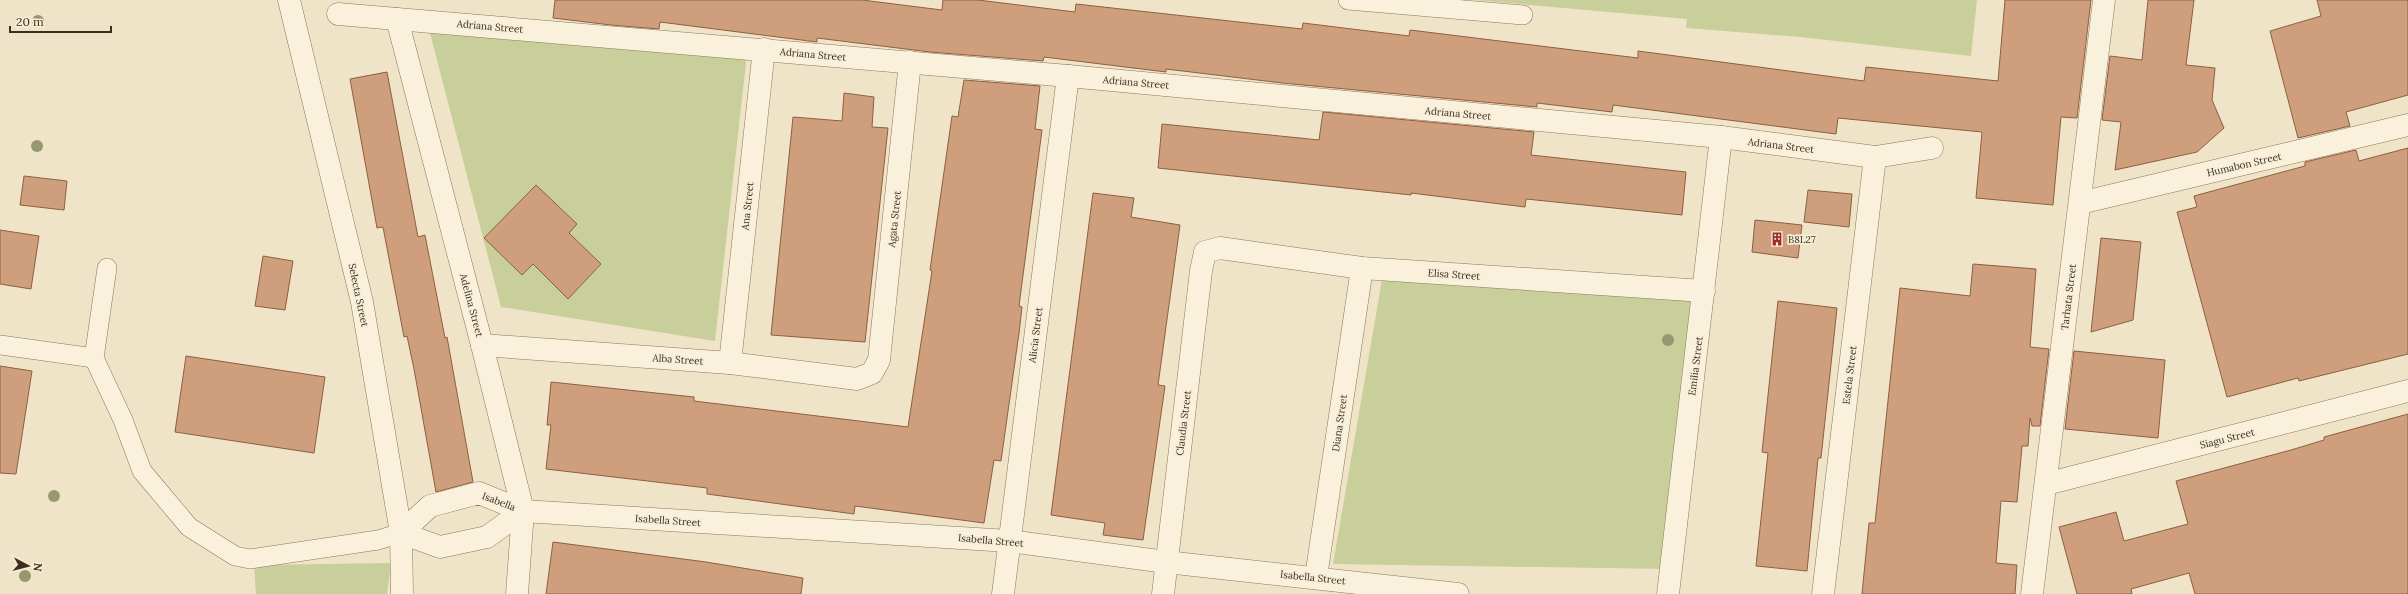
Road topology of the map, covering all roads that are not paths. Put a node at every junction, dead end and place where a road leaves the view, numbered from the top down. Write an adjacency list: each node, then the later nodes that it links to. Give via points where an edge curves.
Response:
1 (289, 0): 27 (street, Selecta Street, via 362,302)
2 (1348, 0): 5 (lane)
3 (2104, 0): 14 (street, Tarhata Street)
4 (338, 14): 6 (street, Adriana Street)
5 (1523, 15)
6 (396, 19): 7 (street, Adriana Street); 20 (street, Adelina Street)
7 (764, 50): 8 (street, Adriana Street); 22 (street, Ana Street)
8 (910, 62): 9 (street, Adriana Street); 23 (street, Agata Street, via 879,360)
9 (1068, 76): 11 (street, Adriana Street); 28 (street, Alicia Street)
10 (2408, 125): 14 (street, Humabon Street)
11 (1721, 137): 13 (street, Adriana Street); 18 (street, Emilia Street)
12 (1932, 148): 13 (street, Adriana Street)
13 (1875, 157): 37 (street, Estela Street)
14 (2080, 203): 25 (street, Tarhata Street)
15 (1205, 252): 17 (street, Elisa Street, via 1220,248); 29 (street, Claudia Street)
16 (107, 268): 21 (lane)
17 (1362, 268): 18 (street, Elisa Street); 30 (street, Diana Street)
18 (1704, 291): 36 (street, Emilia Street)
19 (0, 345): 21 (lane)
20 (482, 345): 22 (street, Alba Street); 26 (street, Adelina Street)
21 (94, 358): 27 (lane, via 123,420 142,471 189,527 235,556 250,559 378,540)
22 (730, 363): 23 (street, Alba Street, via 857,379)
23 (872, 374)
24 (2408, 391): 25 (street, Siagu Street)
25 (2046, 484): 38 (street, Tarhata Street)
26 (523, 511): 27 (street, Isabella, via 488,537 440,547); 27 (street, Isabella, via 479,493 430,506); 28 (street, Isabella Street); 32 (street, Adelina Street)
27 (401, 533): 31 (street, Selecta Street)
28 (1009, 541): 29 (street, Isabella Street); 33 (street, Alicia Street)
29 (1166, 562): 30 (street, Isabella Street); 34 (street, Claudia Street)
30 (1316, 578): 35 (street, Isabella Street)
31 (402, 594)
32 (517, 594)
33 (1003, 594)
34 (1163, 594)
35 (1458, 594)
36 (1668, 594)
37 (1823, 594)
38 (2032, 594)

